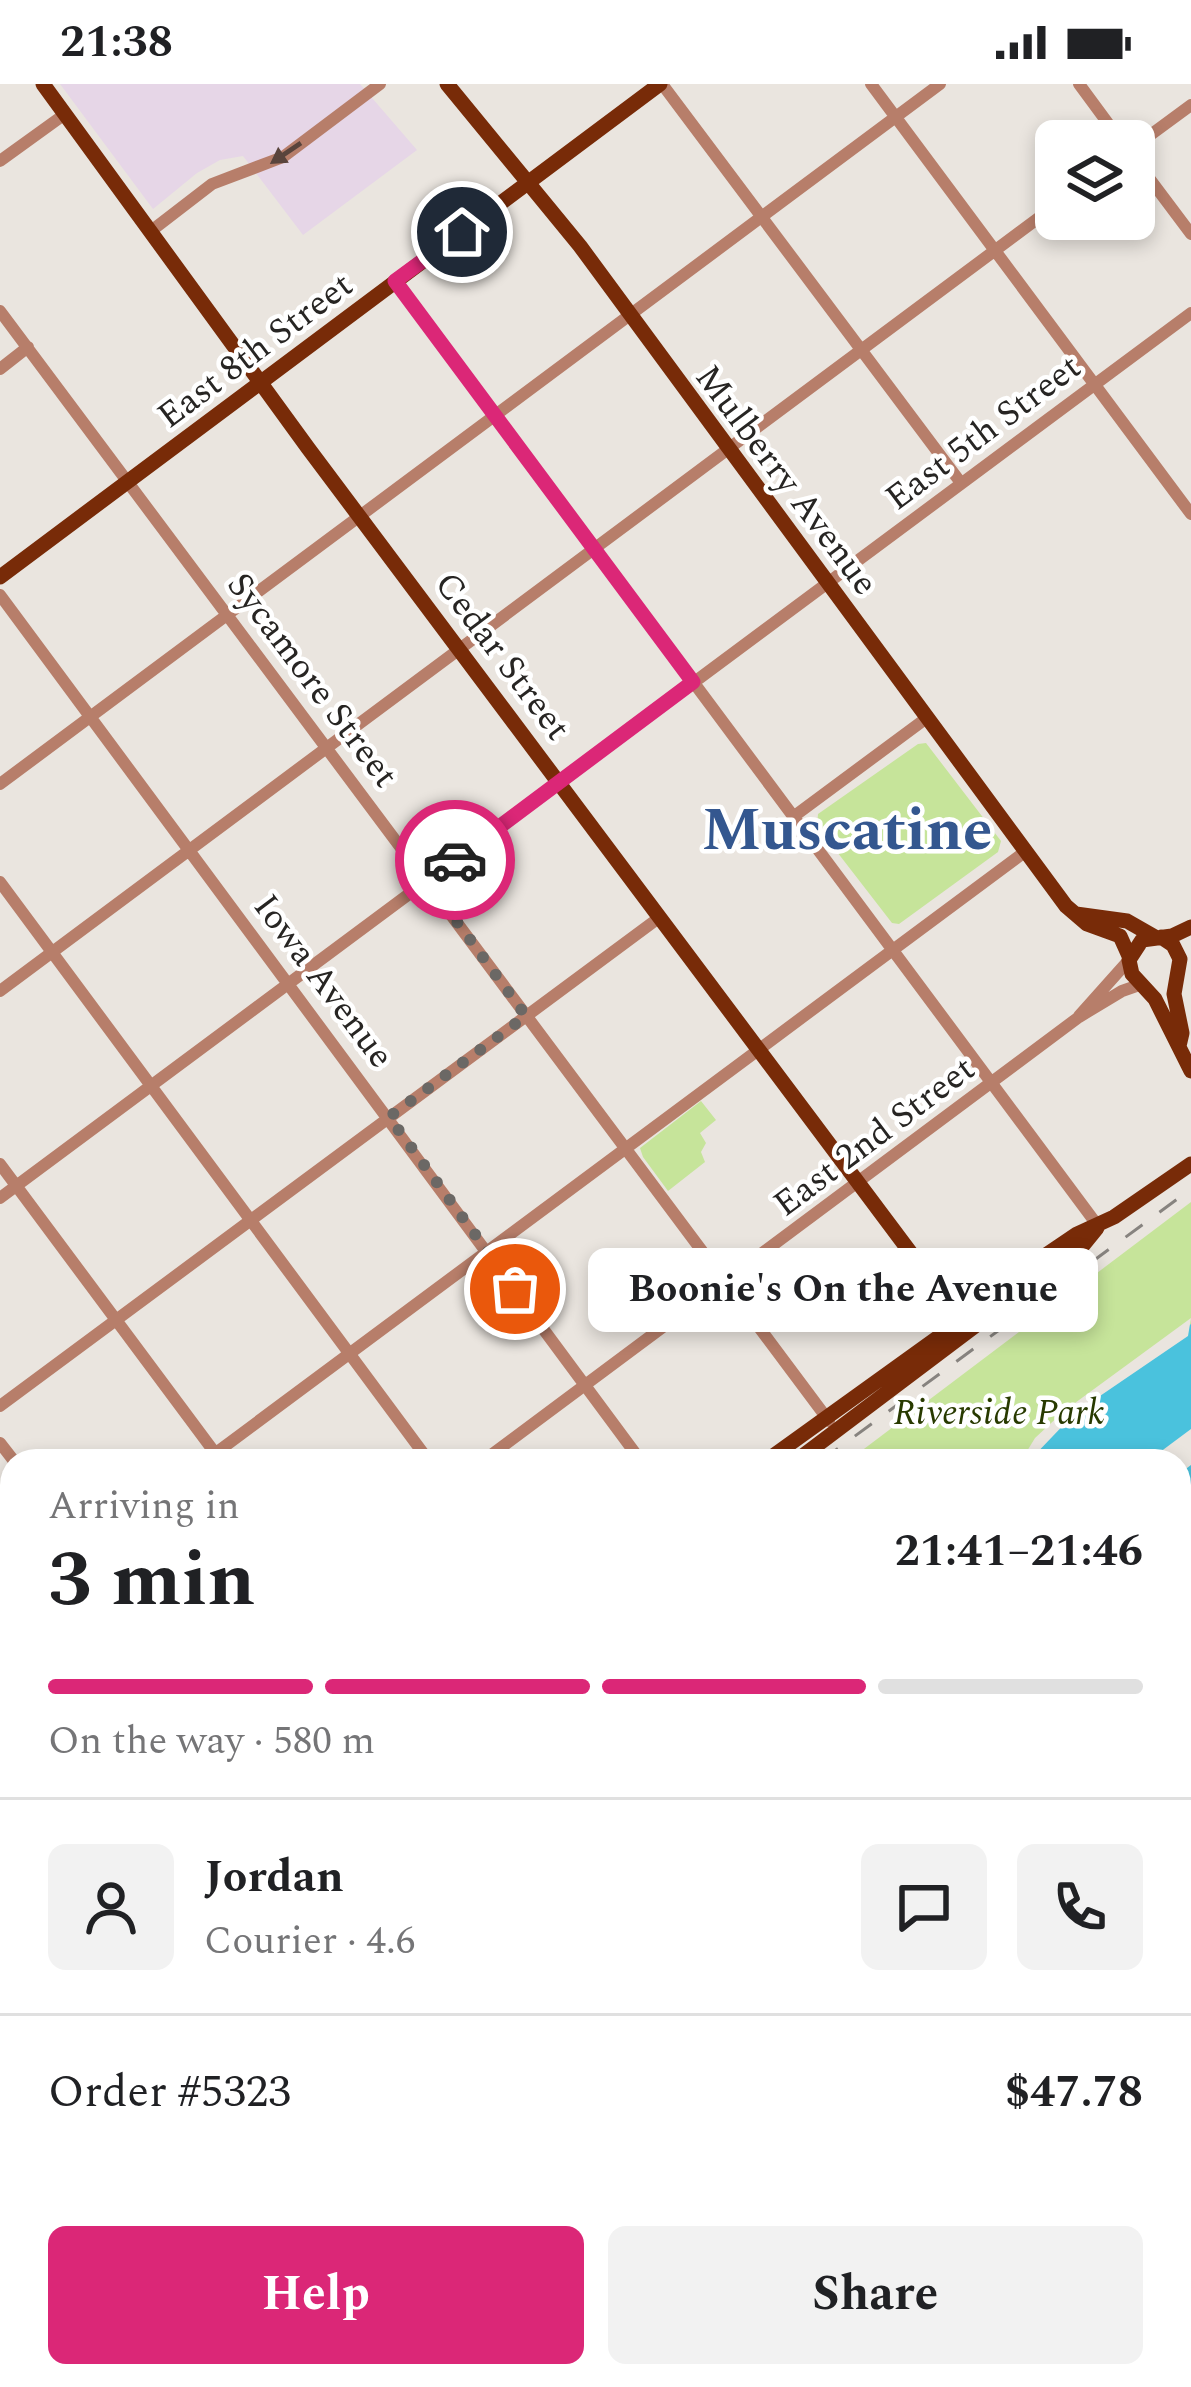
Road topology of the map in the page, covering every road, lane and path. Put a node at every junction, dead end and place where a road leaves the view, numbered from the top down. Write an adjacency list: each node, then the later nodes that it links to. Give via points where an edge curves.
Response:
1 (43, 84): 9 (main road, Cedar Street)
2 (380, 84): 18 (street, one-way to 18, via 276,161 212,184)
3 (447, 84): 14 (main road, Mulberry Avenue)
4 (661, 84): 14 (main road, East 8th Street); 16 (street)
5 (871, 84): 10 (street)
6 (940, 84): 10 (street)
7 (1079, 84): 11 (street)
8 (1191, 105): 12 (street)
9 (64, 114): 13 (street); 18 (main road, Cedar Street)
10 (895, 118): 16 (street); 20 (street)
11 (1106, 120)
12 (1155, 132)
13 (0, 161)
14 (529, 182): 21 (main road, East 8th Street); 24 (main road, Mulberry Avenue)
15 (1155, 186): 19 (street)
16 (762, 216): 24 (street); 26 (street)
17 (1035, 221): 20 (street)
18 (151, 231): 28 (main road, Cedar Street)
19 (1191, 234)
20 (995, 251): 26 (street); 29 (street)
21 (395, 281): 28 (main road, East 8th Street); 30 (street)
22 (0, 310): 25 (street, Sycamore Street)
23 (1191, 313): 29 (street, East 5th Street)
24 (628, 316): 30 (street); 31 (main road, Mulberry Avenue)
25 (28, 347): 27 (street); 32 (street, Sycamore Street)
26 (861, 350): 31 (street); 33 (street)
27 (0, 368)
28 (261, 381): 32 (main road, East 8th Street); 35 (main road, Cedar Street)
29 (1096, 384): 33 (street, East 5th Street); 34 (street)
30 (495, 415): 35 (street); 36 (street)
31 (727, 448): 36 (street); 38 (main road, Mulberry Avenue)
32 (128, 481): 37 (main road, East 8th Street); 40 (street, Sycamore Street)
33 (962, 483): 38 (street, East 5th Street)
34 (1191, 514)
35 (361, 516): 40 (street); 41 (main road, Cedar Street)
36 (594, 549): 41 (street); 42 (street)
37 (0, 577)
38 (827, 583): 42 (street, East 5th Street); 44 (main road, Mulberry Avenue)
39 (0, 595): 43 (street, Iowa Avenue)
40 (227, 614): 43 (street); 45 (street, Sycamore Street)
41 (460, 648): 45 (street); 46 (main road, Cedar Street)
42 (693, 682): 46 (street, East 5th Street); 48 (street)
43 (90, 717): 47 (street); 49 (street, Iowa Avenue)
44 (928, 717): 48 (street); 50 (main road, Mulberry Avenue)
45 (327, 748): 49 (street); 51 (street, Sycamore Street)
46 (560, 781): 51 (street, East 5th Street); 54 (main road, Cedar Street)
47 (0, 784)
48 (794, 817): 58 (street)
49 (190, 850): 59 (street); 62 (street, Iowa Avenue)
50 (1026, 851): 53 (main road, Mulberry Avenue); 58 (street)
51 (427, 881): 62 (street, East 5th Street); 65 (street, Sycamore Street)
52 (0, 882): 59 (street)
53 (1076, 914): 56 (main road, via 1127,921); 60 (main road, Mulberry Avenue, via 1120,936)
54 (660, 917): 65 (street); 68 (main road, Cedar Street)
55 (1191, 927): 56 (main road)
56 (1158, 937): 60 (main road, via 1142,940); 61 (main road, via 1173,945)
57 (1191, 944): 61 (main road)
58 (892, 950): 68 (street); 70 (street)
59 (51, 953): 64 (street); 71 (street)
60 (1129, 958): 63 (main road); 66 (street, East 2nd Street)
61 (1178, 967): 63 (main road, via 1165,985); 67 (main road)
62 (289, 984): 71 (street, East 5th Street); 72 (street, Iowa Avenue)
63 (1144, 985): 66 (street, East 2nd Street); 67 (main road)
64 (0, 991)
65 (526, 1016): 72 (street); 73 (street, Sycamore Street)
66 (1079, 1017): 70 (street, East 2nd Street)
67 (1179, 1046): 69 (main road)
68 (759, 1049): 73 (street); 76 (main road, Cedar Street)
69 (1191, 1071)
70 (992, 1084): 76 (street, East 2nd Street); 80 (street)
71 (151, 1086): 77 (street, East 5th Street); 79 (street)
72 (389, 1117): 79 (street); 81 (street, Iowa Avenue)
73 (625, 1148): 81 (street); 82 (street, Sycamore Street)
74 (1191, 1164): 80 (main road)
75 (0, 1165): 77 (street)
76 (858, 1183): 82 (street, East 2nd Street); 84 (main road, Cedar Street)
77 (16, 1186): 78 (street, East 5th Street); 83 (street)
78 (0, 1198)
79 (250, 1220): 83 (street); 85 (street)
80 (1098, 1226): 84 (main road, via 1061,1244); 89 (main road)
81 (486, 1251): 85 (street); 86 (street, Iowa Avenue)
82 (725, 1282): 86 (street, East 2nd Street); 88 (street, Sycamore Street)
83 (116, 1319): 87 (street); 90 (street)
84 (961, 1320): 88 (main road)
85 (350, 1354): 91 (street); 92 (street)
86 (587, 1384): 93 (street, East 2nd Street); 94 (street, Iowa Avenue)
87 (0, 1406)
88 (825, 1416): 89 (street, Sycamore Street); 95 (main road)
89 (837, 1431): 96 (main road)
90 (208, 1449)
91 (226, 1449)
92 (420, 1449)
93 (498, 1449)
94 (633, 1449)
95 (782, 1449)
96 (812, 1449)

